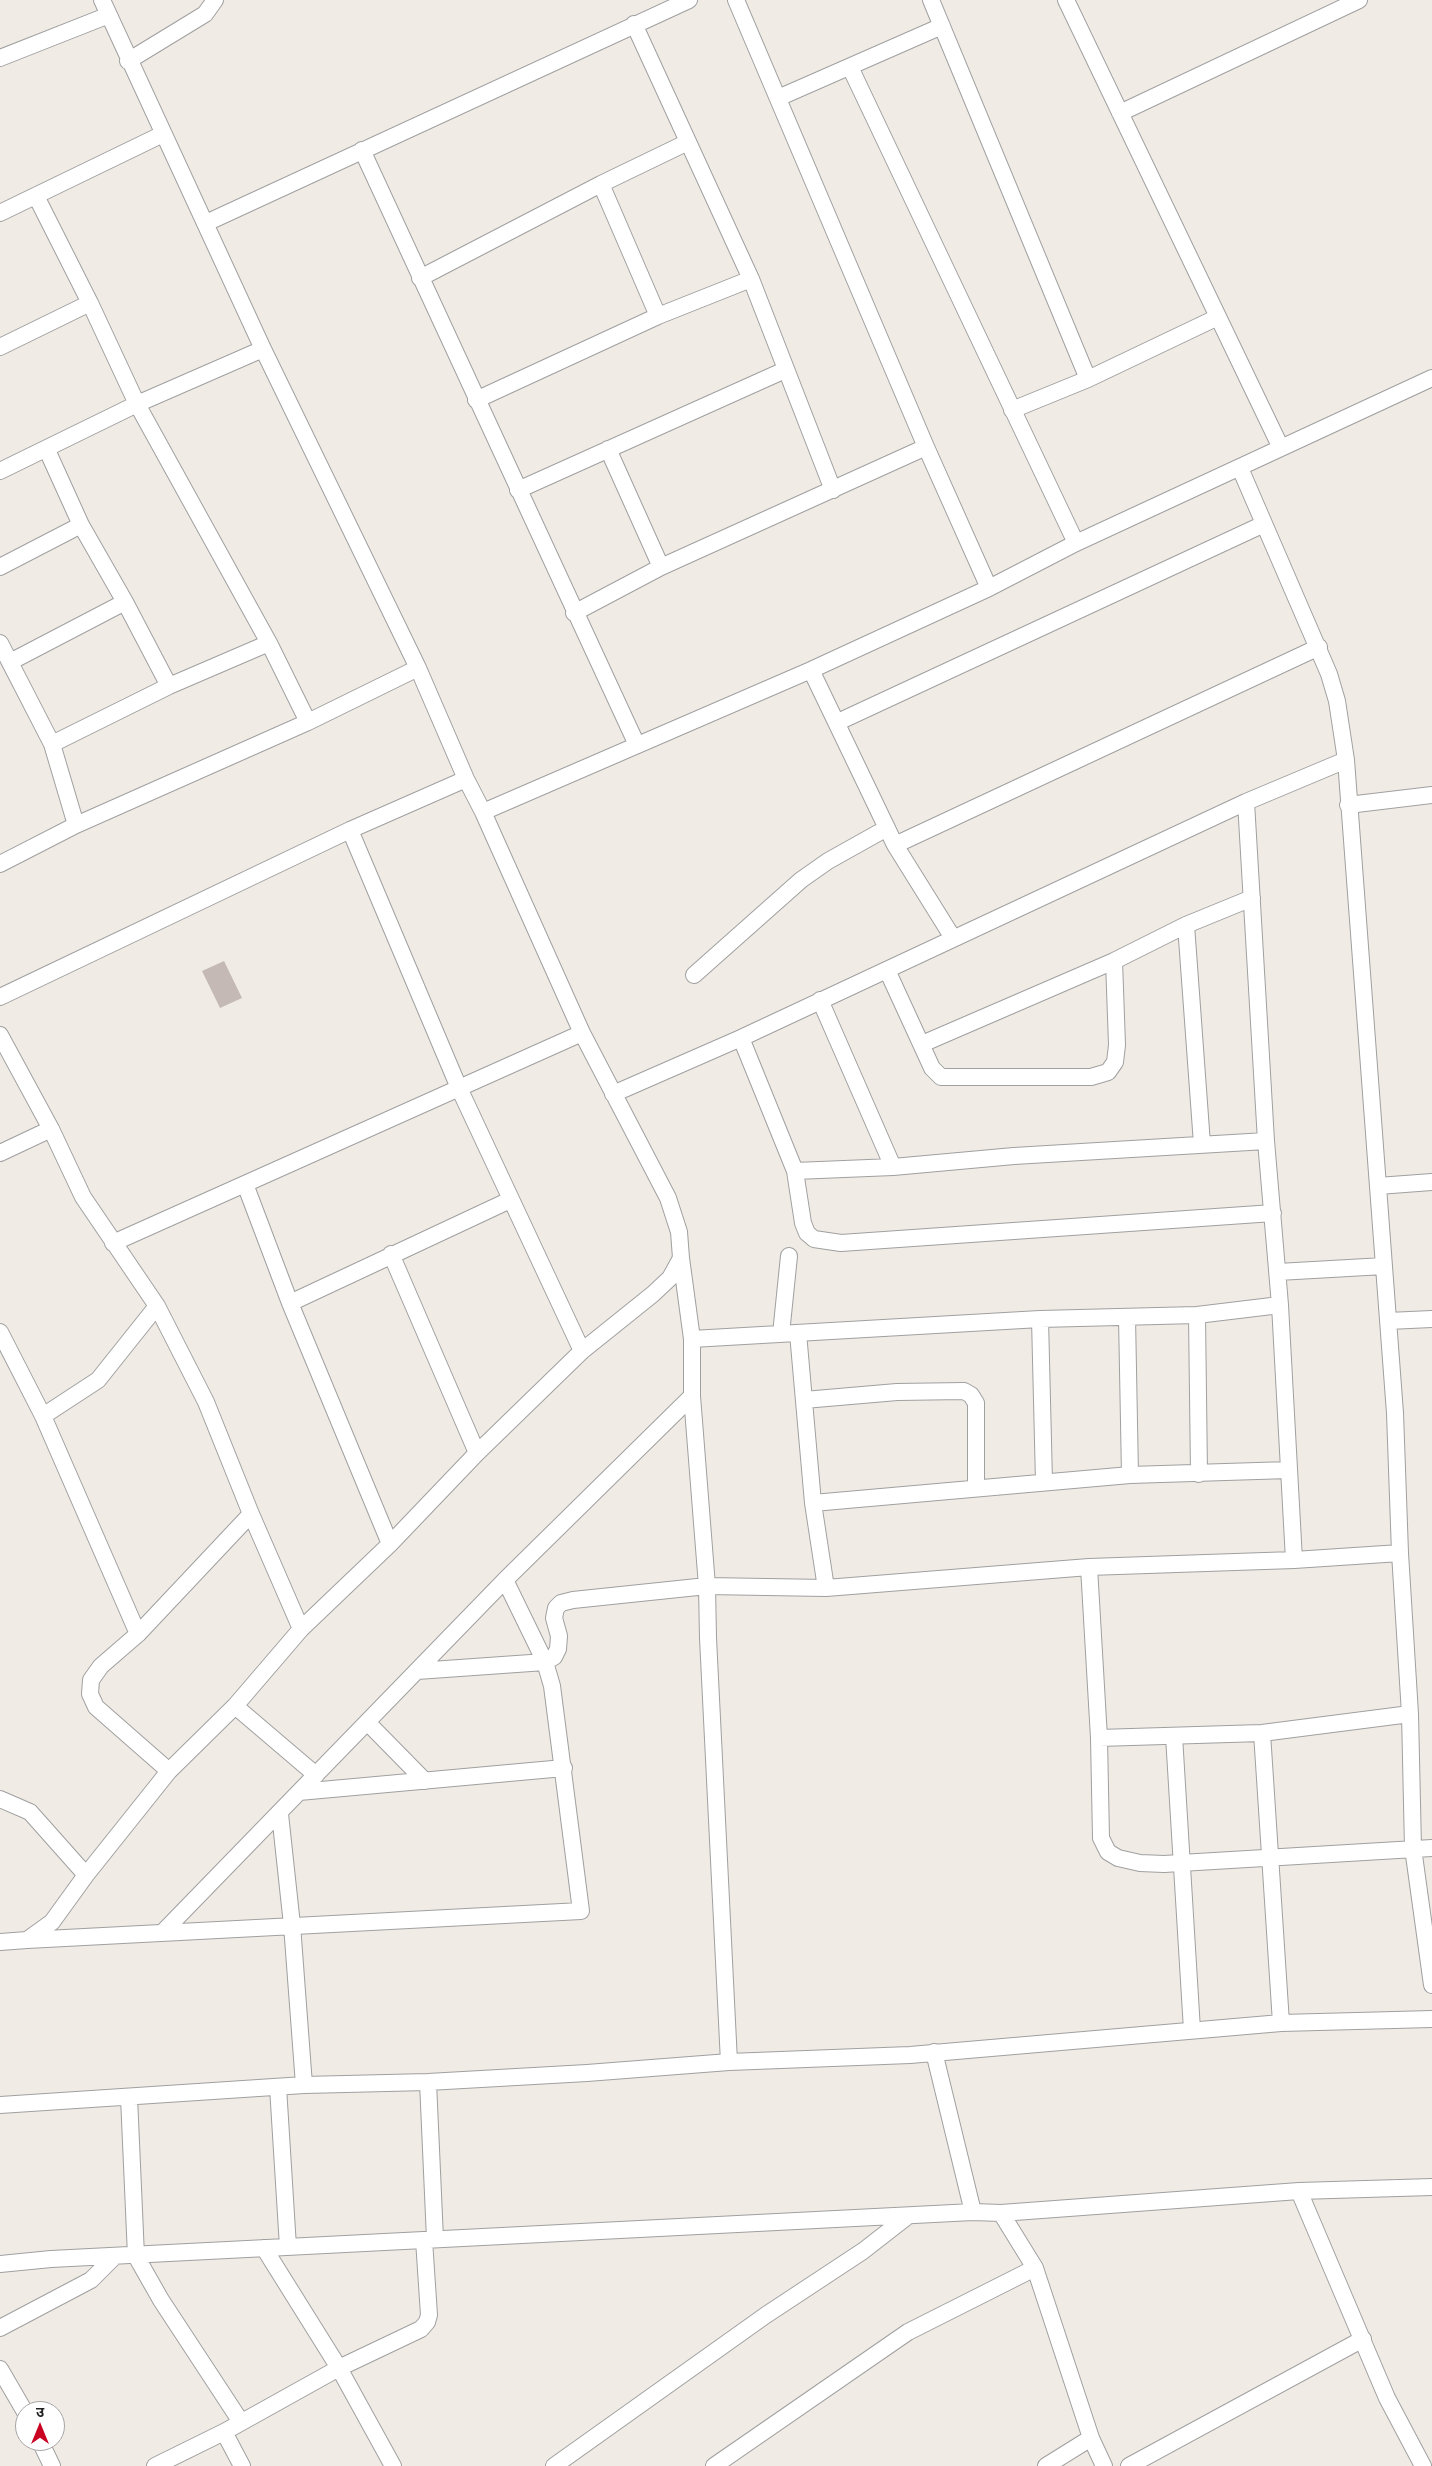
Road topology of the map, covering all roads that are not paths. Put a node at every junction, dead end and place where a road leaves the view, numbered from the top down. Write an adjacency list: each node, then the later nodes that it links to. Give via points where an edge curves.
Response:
1 (102, 0): 9 (street)
2 (215, 0): 13 (street, via 205,14)
3 (689, 0): 8 (street)
4 (736, 0): 15 (street)
5 (931, 0): 11 (street)
6 (1358, 0): 16 (street)
7 (1072, 2): 16 (street)
8 (669, 4): 10 (street)
9 (110, 15): 12 (street); 13 (street)
10 (634, 24): 18 (street); 19 (street)
11 (942, 26): 14 (street); 33 (street)
12 (0, 58)
13 (128, 61): 17 (street)
14 (850, 67): 15 (street); 36 (street)
15 (778, 98): 37 (street)
16 (1120, 113): 28 (street)
17 (163, 134): 21 (street); 23 (street)
18 (688, 142): 20 (street); 25 (street)
19 (362, 150): 23 (street); 24 (street)
20 (601, 184): 24 (street); 27 (street)
21 (36, 196): 22 (street); 26 (street)
22 (0, 213)
23 (206, 223): 30 (street)
24 (420, 278): 34 (street)
25 (751, 279): 27 (street); 31 (street)
26 (90, 303): 29 (street); 35 (street)
27 (658, 316): 34 (street)
28 (1218, 317): 33 (street); 38 (street)
29 (0, 347)
30 (263, 349): 35 (street); 57 (street)
31 (785, 370): 39 (street); 44 (street)
32 (1432, 378): 38 (street)
33 (1088, 379): 36 (street)
34 (476, 400): 43 (street)
35 (137, 404): 40 (street); 53 (street)
36 (1012, 410): 47 (street)
37 (926, 448): 44 (street); 50 (street)
38 (1281, 448): 41 (street)
39 (608, 449): 43 (street); 49 (street)
40 (47, 450): 42 (street); 46 (street)
41 (1240, 468): 45 (street); 47 (street)
42 (0, 471)
43 (518, 490): 52 (street)
44 (833, 490): 49 (street)
45 (1264, 524): 55 (street); 61 (street)
46 (81, 525): 48 (street); 51 (street)
47 (1076, 543): 50 (street)
48 (0, 567)
49 (661, 567): 52 (street)
50 (988, 588): 58 (street)
51 (125, 602): 56 (street); 59 (street)
52 (574, 613): 63 (street)
53 (269, 642): 59 (street); 60 (street)
54 (0, 643): 56 (street)
55 (1318, 647): 64 (street, via 1337,701); 73 (street)
56 (10, 662): 62 (street)
57 (418, 668): 60 (street); 65 (street)
58 (812, 670): 61 (street); 63 (street)
59 (169, 686): 62 (street)
60 (308, 722): 70 (street)
61 (838, 722): 71 (street)
62 (52, 744): 70 (street)
63 (637, 745): 69 (street)
64 (1346, 760): 67 (street); 68 (street)
65 (466, 779): 69 (street); 72 (street)
66 (1432, 795): 68 (street)
67 (1246, 802): 75 (street); 77 (street)
68 (1348, 805): 97 (street)
69 (483, 812): 83 (street)
70 (76, 825): 74 (street)
71 (887, 828): 73 (street); 80 (street, via 801,880)
72 (350, 830): 81 (street); 87 (street)
73 (895, 845): 77 (street)
74 (2, 859)
75 (1252, 898): 76 (street); 90 (street)
76 (1186, 925): 78 (street); 91 (street)
77 (953, 938): 79 (street)
78 (1114, 961): 86 (street); 86 (street, via 1117,1045 1115,1062 1108,1072 1091,1077 946,1078 932,1068)
79 (887, 970): 82 (street); 86 (street)
80 (694, 975)
81 (0, 997)
82 (820, 1000): 85 (street); 93 (street)
83 (582, 1033): 87 (street); 88 (street)
84 (0, 1035): 89 (street)
85 (741, 1038): 88 (street); 94 (street)
86 (922, 1044)
87 (459, 1088): 96 (street); 98 (street)
88 (613, 1094): 103 (street, via 668,1198 679,1232)
89 (51, 1129): 92 (street); 100 (street, via 83,1196)
90 (1266, 1141): 91 (street); 99 (street)
91 (1202, 1144): 93 (street)
92 (0, 1154)
93 (893, 1167): 94 (street)
94 (795, 1171): 99 (street, via 802,1223 807,1234 814,1239 841,1243)
95 (1432, 1182): 97 (street)
96 (245, 1184): 100 (street); 106 (street)
97 (1378, 1186): 104 (street)
98 (510, 1200): 101 (street); 118 (street)
99 (1273, 1213): 105 (street)
100 (113, 1243): 108 (street)
101 (391, 1254): 106 (street); 122 (street)
102 (789, 1256): 116 (street)
103 (681, 1258): 117 (street); 118 (street, via 670,1278 653,1294)
104 (1384, 1266): 105 (street); 113 (street)
105 (1278, 1272): 107 (street)
106 (290, 1303): 130 (street)
107 (1280, 1305): 109 (street); 123 (street)
108 (157, 1306): 121 (street, via 98,1380); 129 (street, via 206,1402)
109 (1197, 1315): 110 (street); 124 (street)
110 (1127, 1317): 111 (street); 125 (street)
111 (1040, 1319): 115 (street); 126 (street)
112 (1432, 1319): 113 (street)
113 (1388, 1321): 131 (street)
114 (0, 1332): 121 (street)
115 (798, 1333): 116 (street); 120 (street)
116 (781, 1334): 117 (street)
117 (692, 1339): 119 (street)
118 (582, 1351): 122 (street)
119 (692, 1396): 134 (street); 135 (street)
120 (804, 1400): 127 (street, via 896,1392 964,1391 976,1403); 128 (street)
121 (43, 1416): 138 (street)
122 (477, 1453): 130 (street)
123 (1289, 1470): 124 (street); 132 (street)
124 (1199, 1474): 125 (street)
125 (1130, 1475): 126 (street)
126 (1044, 1482): 127 (street)
127 (976, 1488): 128 (street)
128 (813, 1503): 136 (street)
129 (251, 1514): 137 (street); 138 (street)
130 (390, 1544): 137 (street)
131 (1400, 1553): 132 (street); 142 (street)
132 (1294, 1560): 133 (street)
133 (1088, 1568): 136 (street); 146 (street)
134 (505, 1580): 139 (street); 140 (street)
135 (707, 1586): 136 (street); 139 (street, via 561,1603 554,1618 559,1636 558,1649 554,1657); 168 (street)
136 (826, 1588)
137 (301, 1629): 141 (street)
138 (138, 1634): 148 (street, via 101,1666 90,1680 90,1694 96,1707)
139 (545, 1662): 140 (street); 147 (street, via 552,1686)
140 (417, 1670): 143 (street)
141 (234, 1706): 148 (street); 149 (street)
142 (1410, 1714): 144 (street); 154 (street)
143 (367, 1722): 149 (street); 150 (street)
144 (1262, 1733): 145 (street); 156 (street)
145 (1174, 1736): 146 (street); 157 (street)
146 (1099, 1738): 157 (street, via 1101,1838 1108,1852 1140,1863)
147 (564, 1768): 150 (street); 159 (street, via 581,1911)
148 (169, 1771): 158 (street)
149 (316, 1775): 151 (street)
150 (425, 1781): 151 (street)
151 (299, 1792): 153 (street)
152 (0, 1799): 158 (street, via 30,1812)
153 (280, 1814): 159 (street); 160 (street)
154 (1413, 1848): 155 (street); 156 (street); 163 (street)
155 (1432, 1848)
156 (1270, 1856): 157 (street); 165 (street)
157 (1180, 1863): 166 (street)
158 (86, 1875): 161 (street, via 52,1922)
159 (292, 1924): 160 (street); 170 (street)
160 (163, 1932): 161 (street)
161 (27, 1940): 162 (street)
162 (0, 1942)
163 (1432, 1985)
164 (1432, 2019): 165 (street)
165 (1281, 2023): 166 (street)
166 (1192, 2030): 167 (street)
167 (934, 2052): 168 (street); 176 (street)
168 (729, 2062): 169 (street)
169 (428, 2082): 170 (street); 179 (street)
170 (304, 2084): 171 (street)
171 (278, 2087): 172 (street); 180 (street)
172 (129, 2097): 173 (street); 182 (street)
173 (0, 2105)
174 (1432, 2187): 175 (street)
175 (1299, 2191): 177 (street); 187 (street)
176 (973, 2212): 177 (street); 178 (street)
177 (1001, 2213): 185 (street)
178 (908, 2216): 179 (street); 199 (street, via 863,2251 766,2315)
179 (430, 2239): 180 (street); 188 (street, via 427,2322 410,2334)
180 (288, 2246): 181 (street)
181 (264, 2248): 182 (street); 188 (street)
182 (136, 2256): 183 (street); 191 (street)
183 (114, 2257): 184 (street, via 51,2258); 186 (street, via 91,2280)
184 (0, 2264)
185 (1034, 2268): 193 (street); 200 (street, via 908,2332)
186 (0, 2328)
187 (1363, 2338): 203 (street); 204 (street, via 1387,2398)
188 (339, 2368): 191 (street); 198 (street)
189 (0, 2369): 190 (street)
190 (19, 2401)
191 (241, 2422): 192 (street)
192 (224, 2432): 196 (street); 197 (street)
193 (1091, 2438): 201 (street); 202 (street)
194 (45, 2451): 195 (street)
195 (52, 2466)
196 (155, 2466)
197 (242, 2466)
198 (393, 2466)
199 (554, 2466)
200 (714, 2466)
201 (1046, 2466)
202 (1104, 2466)
203 (1130, 2466)
204 (1423, 2466)

